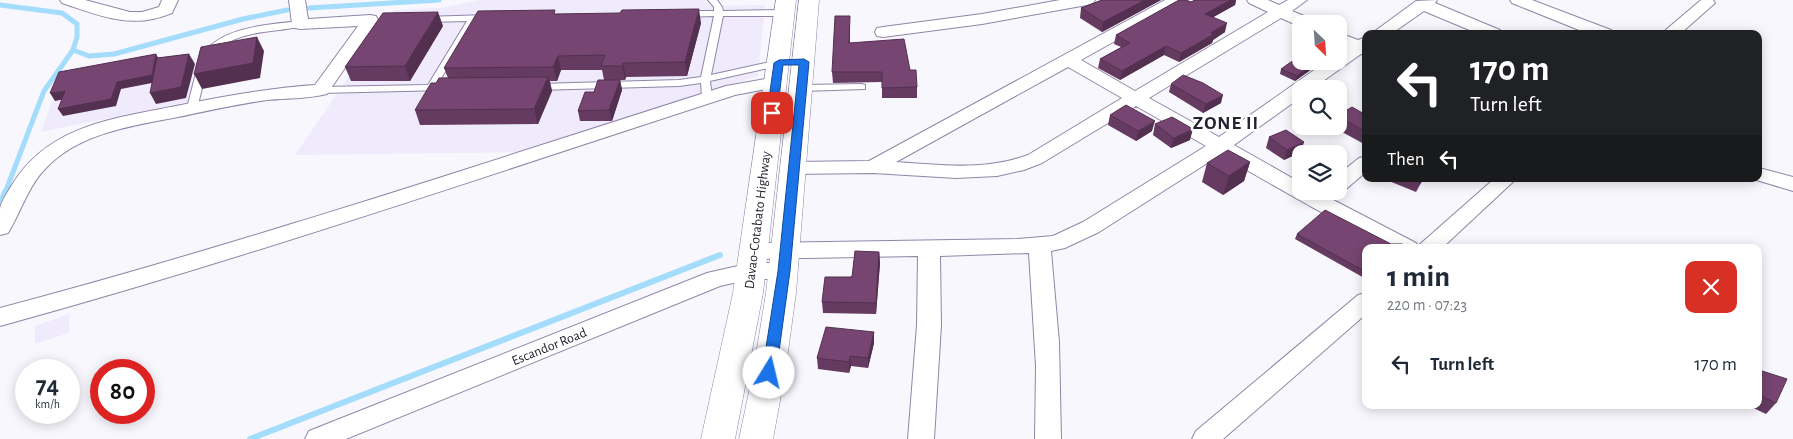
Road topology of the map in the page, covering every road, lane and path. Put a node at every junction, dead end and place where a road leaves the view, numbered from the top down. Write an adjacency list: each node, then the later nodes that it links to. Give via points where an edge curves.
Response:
1 (68, 0): 12 (street)
2 (170, 0): 12 (street, via 166,10 148,16 121,16)
3 (297, 0): 21 (street)
4 (712, 0): 16 (lane)
5 (1087, 0): 26 (street)
6 (1177, 0): 30 (street)
7 (1255, 0): 14 (street)
8 (1299, 0): 14 (street)
9 (1518, 0): 24 (street)
10 (1425, 2): 22 (street); 23 (street)
11 (1707, 3): 25 (street)
12 (99, 4)
13 (797, 6): 16 (lane); 31 (highway, Davao-Cotabato Highway)
14 (1280, 11): 18 (street); 38 (street)
15 (670, 14): 16 (lane)
16 (719, 14): 36 (lane)
17 (502, 17): 19 (lane)
18 (1292, 17)
19 (473, 18): 20 (lane); 34 (lane)
20 (416, 19)
21 (300, 24): 37 (street, via 374,20); 39 (lane, via 239,34 215,46 203,61)
22 (1385, 30)
23 (1485, 30)
24 (1595, 30)
25 (1674, 30)
26 (883, 32)
27 (1348, 41): 28 (street)
28 (1362, 45)
29 (1362, 47): 40 (street, Escandor Road)
30 (1066, 59): 38 (street); 42 (street)
31 (790, 74): 33 (lane); 36 (street, via 747,86); 43 (highway, Davao-Cotabato Highway); 56 (highway, Davao-Cotabato Highway)
32 (527, 87): 36 (lane, via 644,85)
33 (862, 87)
34 (431, 88): 35 (lane); 37 (lane)
35 (450, 88)
36 (706, 88): 58 (street, via 313,226)
37 (321, 90): 39 (street, via 279,93)
38 (1136, 98): 40 (street); 42 (street, via 1020,166 1001,170 954,171)
39 (192, 108): 50 (street, via 111,126 71,140 56,149 32,170)
40 (1220, 146): 46 (street); 53 (street, Escandor Road, via 1091,227 1057,243)
41 (1362, 165): 45 (street)
42 (872, 167): 43 (street)
43 (792, 168): 55 (highway, Davao-Cotabato Highway)
44 (1762, 175): 48 (street)
45 (1347, 177)
46 (1292, 181)
47 (1503, 182): 52 (street)
48 (1793, 184)
49 (1330, 200): 51 (street)
50 (0, 228)
51 (1401, 244)
52 (1433, 244)
53 (1039, 246): 54 (street, Escandor Road); 63 (street, via 1048,331)
54 (929, 248): 55 (street, Escandor Road); 62 (street, via 929,325)
55 (785, 260): 56 (street, Escandor Road); 61 (highway, Davao-Cotabato Highway)
56 (753, 261): 59 (street, Escandor Road, via 734,274); 60 (highway, Davao-Cotabato Highway, via 737,356)
57 (1362, 303): 64 (street)
58 (0, 317)
59 (318, 439)
60 (718, 439)
61 (756, 439)
62 (921, 439)
63 (1048, 439)
64 (1205, 439)

